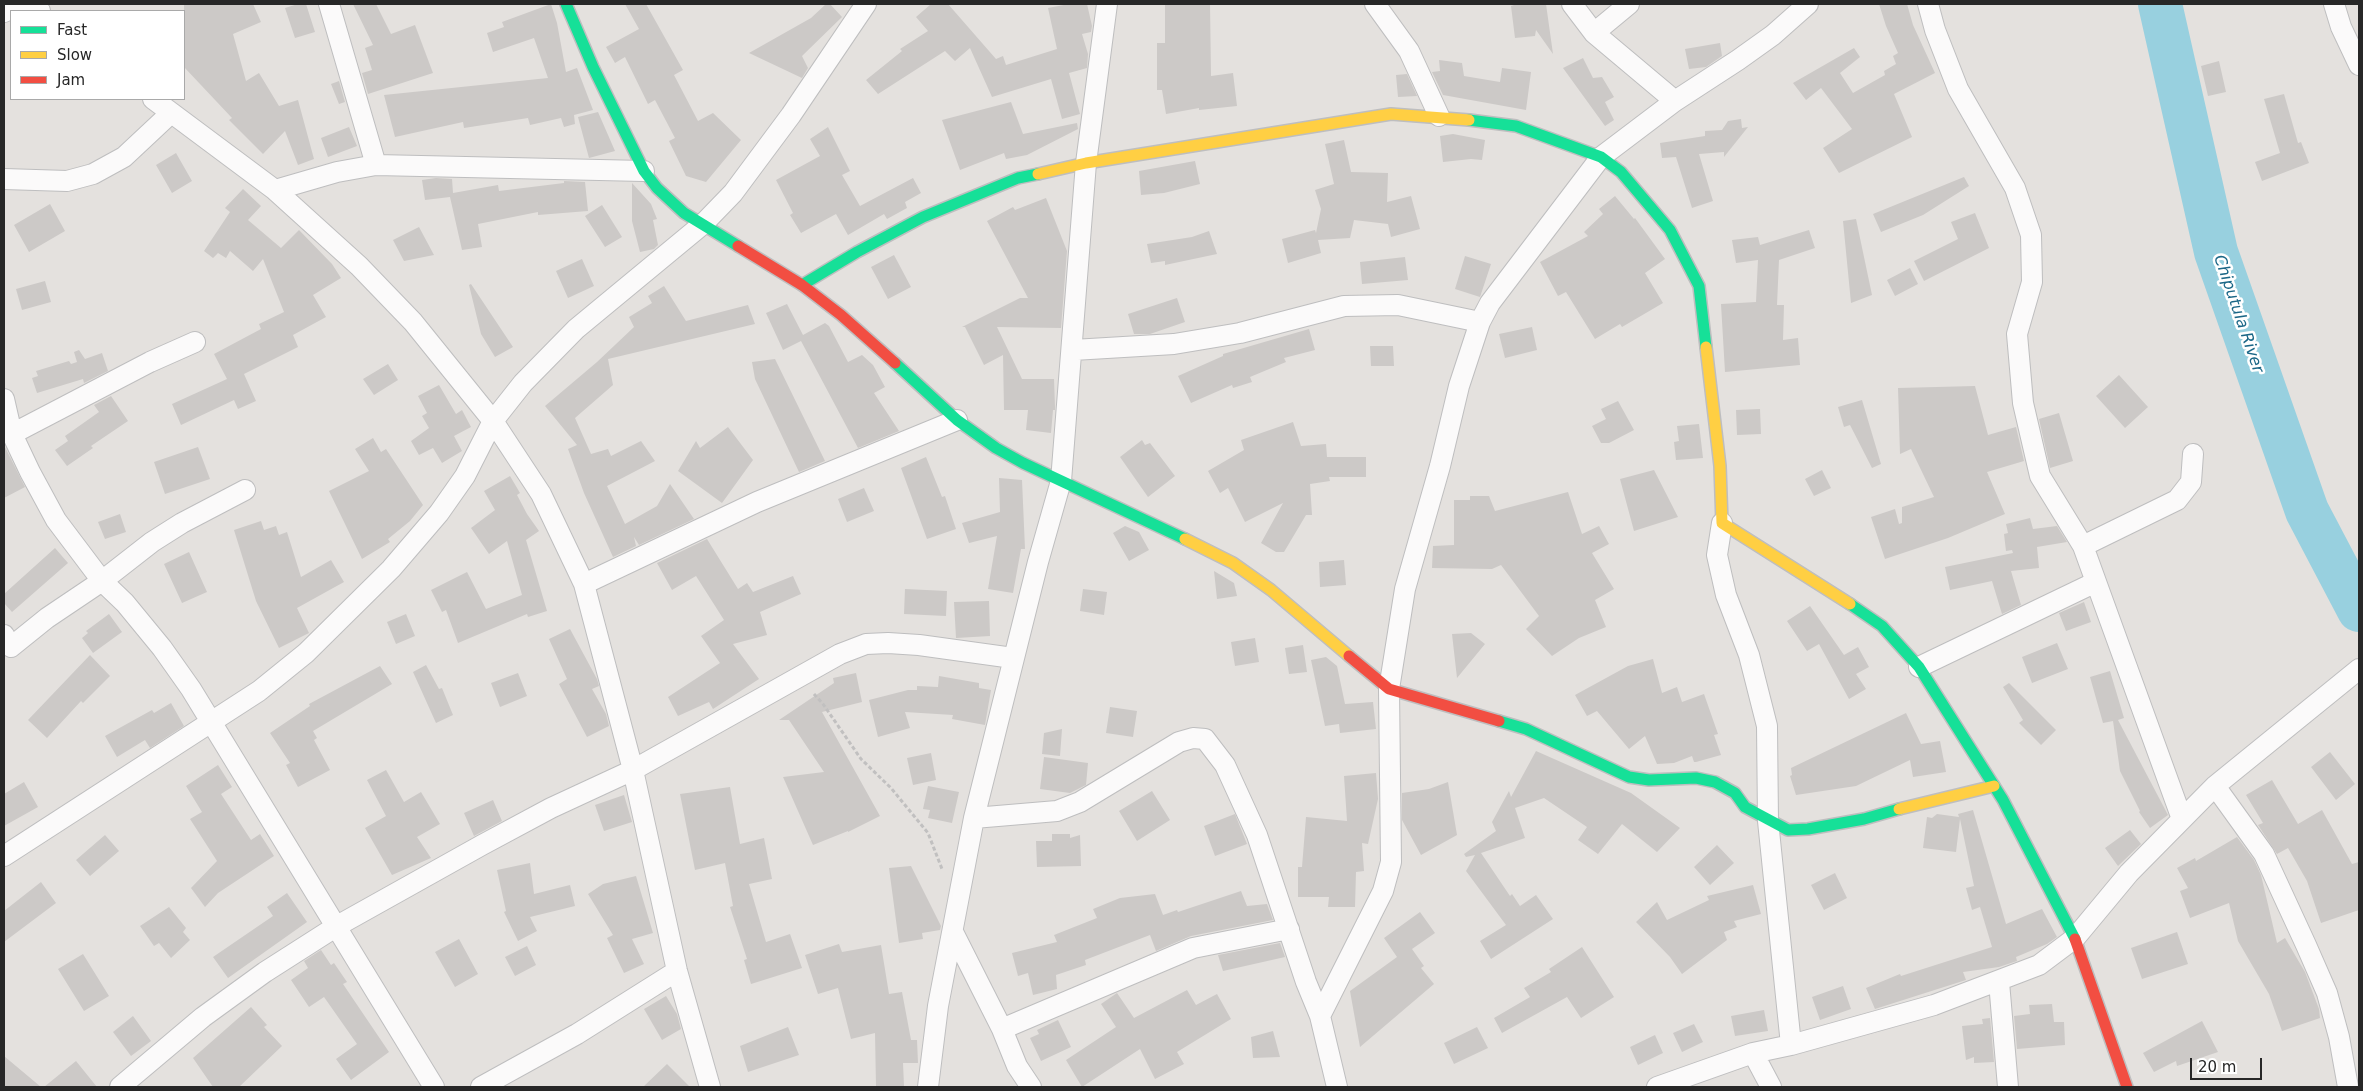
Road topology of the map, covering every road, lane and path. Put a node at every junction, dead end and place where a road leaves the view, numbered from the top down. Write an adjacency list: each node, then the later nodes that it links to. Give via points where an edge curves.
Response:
1 (22, 4): 12 (street)
2 (329, 4): 21 (street)
3 (566, 4): 22 (street)
4 (866, 4): 25 (street, via 791,115 733,192)
5 (1107, 4): 20 (street)
6 (1375, 4): 18 (street, via 1409,51)
7 (1572, 4): 13 (street)
8 (1629, 4): 13 (street)
9 (1808, 4): 16 (street, via 1752,50)
10 (1928, 4): 38 (street, via 1958,89 2015,188 2031,234 2032,282 2017,334 2023,403 2040,476)
11 (2334, 4): 14 (street, via 2340,27)
12 (4, 12)
13 (1594, 34): 16 (street)
14 (2359, 65)
15 (154, 100): 17 (street)
16 (1675, 101): 19 (street)
17 (171, 113): 23 (street, via 124,157 93,174 67,181); 24 (street)
18 (1439, 116): 19 (street, via 1516,126); 20 (street, via 1391,114)
19 (1601, 157): 27 (street, via 1490,303); 37 (street, via 1621,172 1670,230 1699,286 1720,466)
20 (1086, 163): 26 (street, via 1018,178 961,201 884,237); 29 (street)
21 (376, 165): 22 (street); 24 (street, via 337,172)
22 (644, 170): 25 (street, via 668,199)
23 (4, 179)
24 (275, 190): 32 (street, via 359,266 413,322)
25 (703, 224): 26 (street); 32 (street, via 576,329 523,383)
26 (802, 285): 31 (street, via 841,314)
27 (1480, 322): 29 (street, via 1398,305 1344,306 1240,333 1174,344); 47 (street, via 1459,386 1406,589)
28 (195, 342): 33 (street)
29 (1072, 350): 35 (street)
30 (4, 399): 33 (street)
31 (957, 420): 35 (street, via 996,448); 41 (street, via 757,502)
32 (494, 421): 41 (street, via 540,494); 48 (street, via 465,476 439,513 391,569 306,653 259,691)
33 (12, 434): 39 (street, via 56,520)
34 (2193, 454): 38 (street, via 2191,482 2177,500)
35 (1061, 481): 43 (street); 47 (street, via 1233,562)
36 (245, 490): 39 (street, via 159,538)
37 (1722, 522): 44 (street, via 1882,626); 54 (street, via 1717,555 1726,595 1749,655 1767,726)
38 (2083, 546): 40 (street)
39 (102, 582): 42 (street); 48 (street, via 125,603 162,648)
40 (2096, 582): 44 (street); 53 (street)
41 (584, 584): 49 (street)
42 (6, 646)
43 (1013, 658): 46 (street, via 919,645 866,644); 52 (street)
44 (1919, 666): 50 (street)
45 (2359, 669): 51 (street)
46 (796, 677): 49 (street); 56 (path, via 823,704 861,759 891,788 928,833)
47 (1389, 689): 54 (street, via 1526,729 1629,776 1649,780 1696,778 1715,782); 63 (street, via 1391,862 1383,891)
48 (210, 723): 55 (street); 57 (street)
49 (633, 770): 57 (street, via 551,808); 61 (street)
50 (1994, 786): 54 (street, via 1808,829 1788,830); 60 (street)
51 (2215, 786): 53 (street); 78 (street, via 2264,854 2306,945 2327,993)
52 (974, 818): 56 (street); 58 (street, via 1057,811 1080,802 1179,742 1205,739 1225,765 1258,834)
53 (2182, 819): 60 (street, via 2129,873)
54 (1768, 821): 65 (street)
55 (4, 856)
56 (957, 904): 59 (street)
57 (337, 926): 67 (street, via 203,1017); 68 (street)
58 (1289, 929): 63 (street); 64 (street, via 1193,948)
59 (953, 932): 64 (street); 71 (street, via 938,1006)
60 (2075, 938): 62 (street, via 2040,965); 77 (street)
61 (677, 971): 69 (street, via 577,1034); 70 (street)
62 (1999, 982): 65 (street, via 1934,1005); 76 (street)
63 (1320, 1016): 73 (street)
64 (1002, 1029): 72 (street, via 1017,1066)
65 (1790, 1045): 66 (street)
66 (1753, 1054): 74 (street); 75 (street)
67 (120, 1087)
68 (434, 1087)
69 (481, 1087)
70 (710, 1087)
71 (928, 1087)
72 (1031, 1087)
73 (1336, 1087)
74 (1657, 1087)
75 (1771, 1087)
76 (2008, 1087)
77 (2127, 1087)
78 (2348, 1087)

